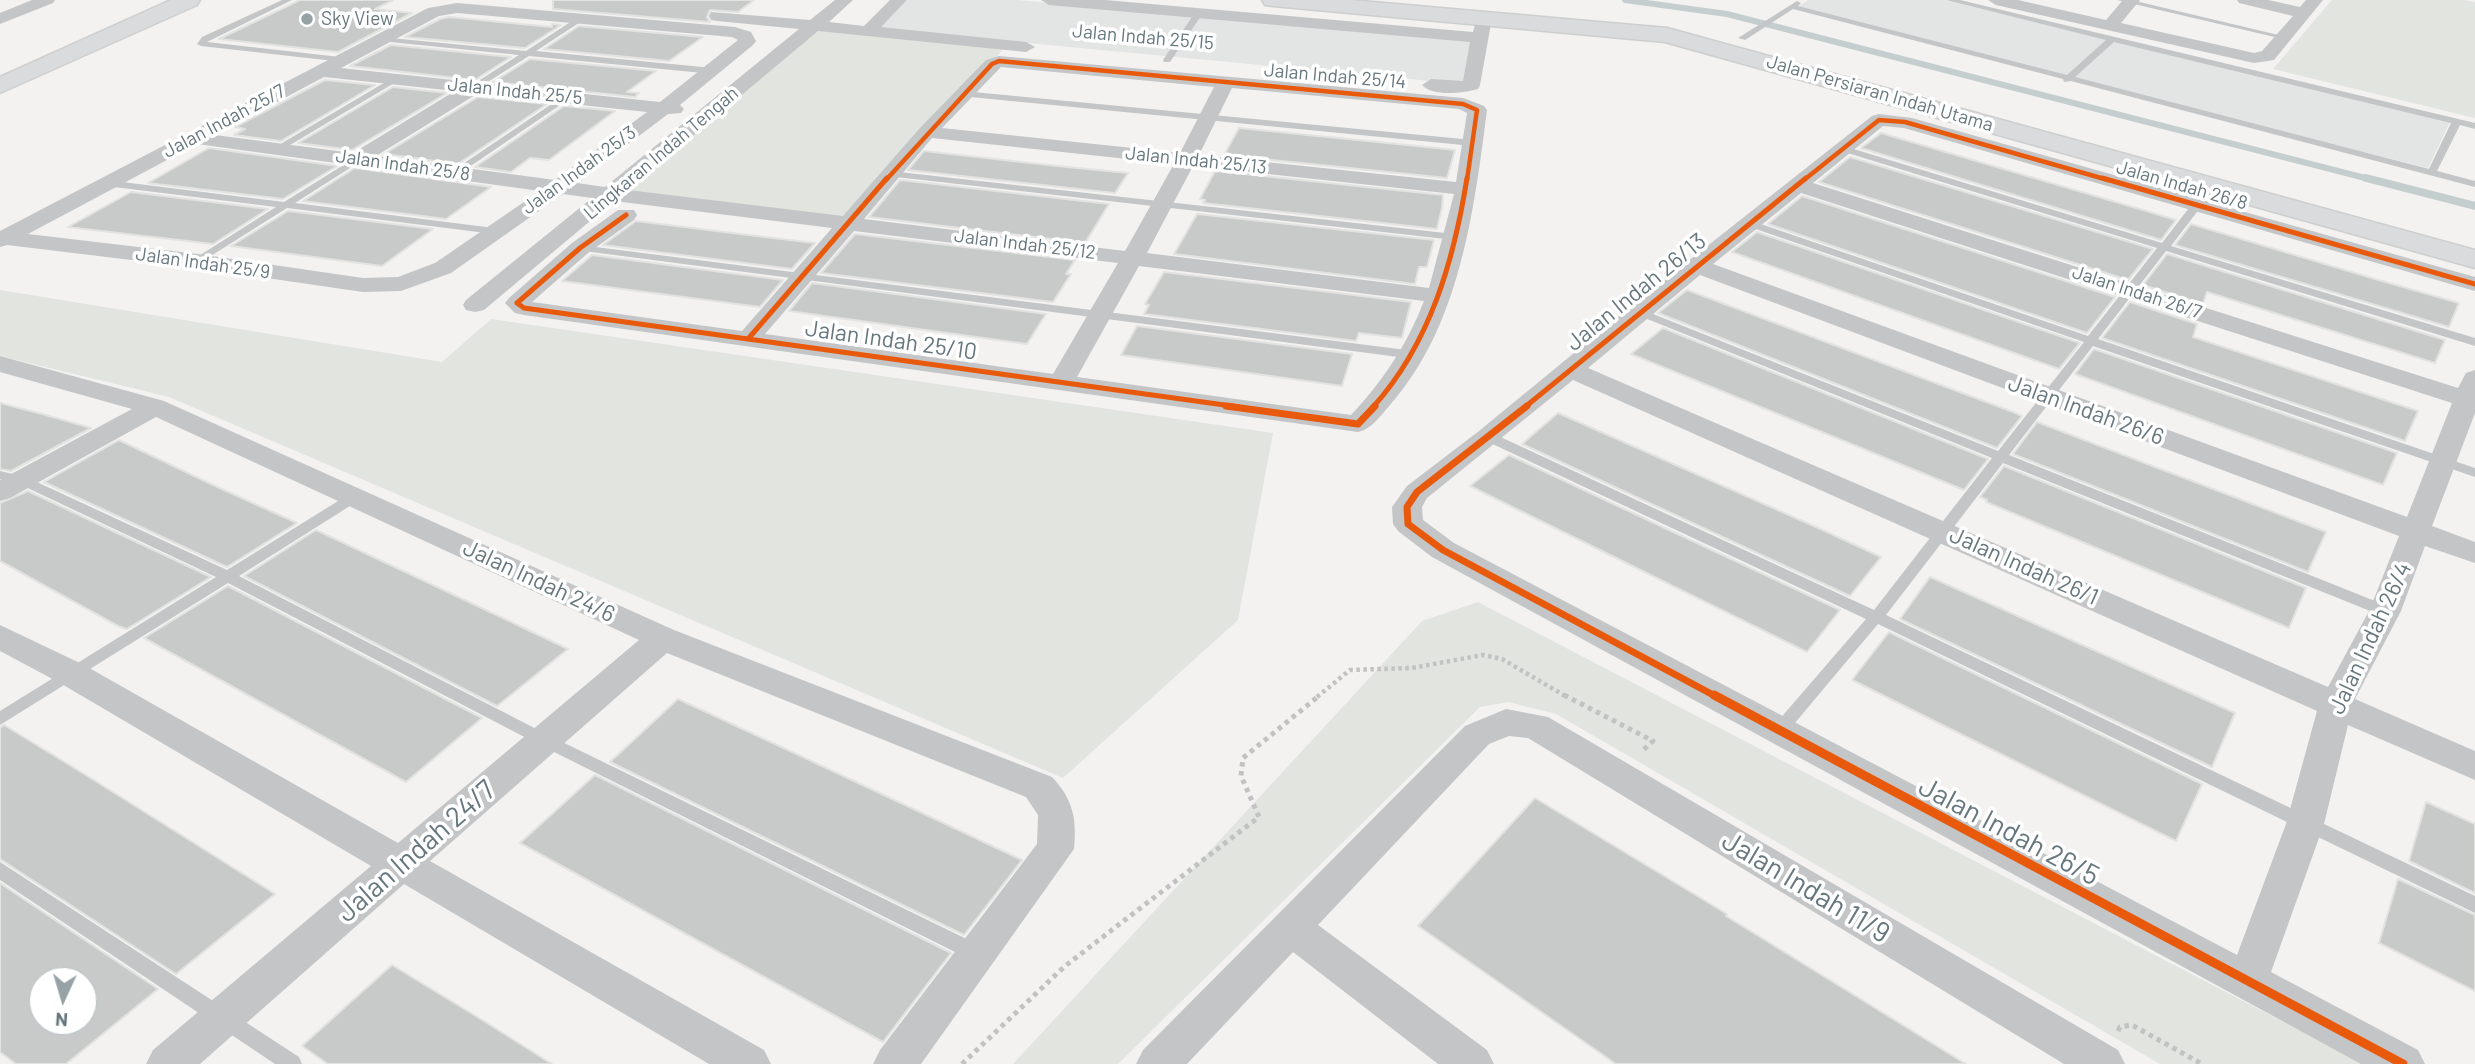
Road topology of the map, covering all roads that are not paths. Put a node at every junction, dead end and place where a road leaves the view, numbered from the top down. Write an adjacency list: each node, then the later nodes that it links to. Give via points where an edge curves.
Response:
1 (47, 0): 20 (street)
2 (156, 0): 36 (main road)
3 (189, 0): 36 (main road)
4 (288, 0): 31 (lane, via 201,44)
5 (553, 0): 22 (street, Jalan Indah 25/15)
6 (845, 0): 23 (street, Lingkaran Indah Tengah)
7 (900, 0): 25 (street)
8 (1049, 0): 19 (street)
9 (1273, 0): 24 (main road, Jalan Persiaran Indah Utama)
10 (1404, 0): 27 (main road, Jalan Persiaran Indah Utama)
11 (1801, 0): 16 (lane)
12 (1950, 0): 26 (lane)
13 (1996, 0): 26 (street)
14 (2245, 0): 17 (street)
15 (2128, 1): 26 (street); 28 (lane)
16 (1791, 6): 27 (lane); 37 (lane)
17 (2309, 6): 28 (street)
18 (790, 7): 22 (street)
19 (1199, 13): 24 (street); 32 (lane)
20 (0, 19)
21 (582, 19): 29 (street, Jalan Indah 25/7, via 445,10 425,15); 30 (lane); 34 (street, Jalan Indah 25/3, via 745,36 747,41)
22 (772, 21): 23 (street, Jalan Indah 25/15)
23 (814, 26): 25 (street, Jalan Indah 25/15); 43 (street, Lingkaran Indah Tengah)
24 (1482, 28): 32 (street, Jalan Indah 25/15, via 1468,87); 76 (main road, Jalan Persiaran Indah Utama, via 1667,35)
25 (868, 31): 32 (street, Jalan Indah 25/15)
26 (2111, 32): 28 (street, via 2254,58 2268,56); 37 (lane); 46 (lane)
27 (1750, 33): 72 (main road, Jalan Persiaran Indah Utama)
28 (2283, 37)
29 (380, 39): 30 (lane); 31 (street, Jalan Indah 25/7)
30 (530, 53): 34 (lane); 39 (lane)
31 (340, 60): 33 (street, Jalan Indah 25/7)
32 (1167, 60)
33 (320, 71): 35 (street, Jalan Indah 25/5); 49 (street, Jalan Indah 25/7)
34 (713, 71): 42 (street, Jalan Indah 25/3)
35 (397, 79): 39 (street, Jalan Indah 25/5); 51 (lane)
36 (0, 80)
37 (2067, 80): 56 (lane)
38 (1226, 82): 40 (street, Jalan Indah 25/14, via 999,61); 44 (street); 50 (street, Jalan Indah 25/14, via 1463,104 1477,110)
39 (475, 87): 41 (street, Jalan Indah 25/5); 53 (street)
40 (963, 94): 44 (lane); 48 (street)
41 (568, 97): 42 (street, Jalan Indah 25/5); 55 (lane)
42 (664, 108): 43 (street, Jalan Indah 25/5); 61 (street, Jalan Indah 25/3)
43 (710, 113): 65 (street, Lingkaran Indah Tengah)
44 (1210, 117): 50 (lane); 54 (street)
45 (1880, 120): 52 (street, Jalan Indah 26/13); 66 (street, Jalan Indah 26/8, via 1905,122)
46 (2457, 121): 47 (lane); 56 (lane)
47 (2475, 125)
48 (927, 132): 54 (street, Jalan Indah 25/13); 57 (street)
49 (194, 138): 51 (street, Jalan Indah 25/8); 58 (street, Jalan Indah 25/7)
50 (1473, 143): 62 (street, Jalan Indah 25/14)
51 (277, 149): 53 (street, Jalan Indah 25/8)
52 (1844, 149): 60 (street, Jalan Indah 26/13); 73 (lane)
53 (358, 159): 55 (street, Jalan Indah 25/8); 64 (lane)
54 (1188, 159): 62 (street, Jalan Indah 25/13); 63 (street)
55 (456, 172): 61 (street, Jalan Indah 25/8)
56 (2432, 172): 59 (lane)
57 (890, 174): 63 (lane); 67 (street)
58 (106, 183): 64 (lane); 71 (street, Jalan Indah 25/7)
59 (2475, 184)
60 (1799, 185): 68 (street, Jalan Indah 26/13); 82 (street, Jalan Indah 26/7)
61 (559, 187): 65 (street, Jalan Indah 25/8); 69 (street, Jalan Indah 25/3)
62 (1465, 189): 70 (street, Jalan Indah 25/14)
63 (1164, 203): 70 (lane); 75 (street)
64 (288, 204): 69 (lane); 77 (lane)
65 (618, 205): 67 (street, Jalan Indah 25/12); 74 (street, Jalan Indah 25/10); 84 (street, Lingkaran Indah Tengah)
66 (2196, 206): 73 (lane); 81 (street, Jalan Indah 26/8)
67 (847, 223): 75 (street, Jalan Indah 25/12); 79 (street)
68 (1751, 224): 78 (street, Jalan Indah 26/13); 88 (lane)
69 (494, 231): 80 (street, Jalan Indah 25/3, via 443,268)
70 (1454, 237): 83 (street, Jalan Indah 25/14)
71 (3, 239): 77 (street, Jalan Indah 25/9)
72 (2475, 241)
73 (2164, 247): 82 (lane); 89 (lane)
74 (580, 248): 79 (lane); 87 (street, Jalan Indah 25/10, via 517,303 523,308)
75 (1133, 257): 83 (street, Jalan Indah 25/12); 86 (street)
76 (2475, 259)
77 (198, 261): 80 (street, Jalan Indah 25/9, via 363,285)
78 (1697, 266): 85 (street, Jalan Indah 26/13); 95 (street, Jalan Indah 26/6)
79 (801, 276): 86 (lane); 87 (street)
80 (401, 284)
81 (2475, 284)
82 (2131, 290): 88 (lane); 94 (street, Jalan Indah 26/7)
83 (1438, 296): 90 (street, Jalan Indah 25/14)
84 (475, 305)
85 (1639, 313): 92 (street, Jalan Indah 26/13); 99 (lane)
86 (1099, 315): 90 (lane); 93 (street)
87 (748, 339): 93 (street, Jalan Indah 25/10)
88 (2091, 341): 95 (lane); 100 (lane)
89 (2475, 342)
90 (1414, 355): 97 (street, Jalan Indah 25/14, via 1383,400)
91 (0, 364): 96 (street, Jalan Indah 24/6)
92 (1571, 370): 98 (street, Jalan Indah 26/13); 105 (street, Jalan Indah 26/1)
93 (1061, 383): 97 (street, Jalan Indah 25/10)
94 (2473, 393): 100 (street, Jalan Indah 26/4)
95 (2048, 396): 99 (lane); 106 (street, Jalan Indah 26/6)
96 (155, 407): 102 (street); 104 (street, Jalan Indah 24/6)
97 (1358, 424)
98 (1489, 437): 103 (street, Jalan Indah 26/13); 110 (lane)
99 (2000, 457): 105 (lane); 109 (lane)
100 (2442, 462): 101 (lane); 106 (street, Jalan Indah 26/4)
101 (2475, 473)
102 (7, 482): 108 (lane)
103 (1416, 492): 116 (street, Jalan Indah 26/5, via 1408,508 1408,524 1424,538)
104 (356, 496): 108 (lane); 112 (street, Jalan Indah 24/6)
105 (1942, 530): 110 (lane); 114 (street, Jalan Indah 26/1)
106 (2417, 532): 107 (street, Jalan Indah 26/6); 109 (street, Jalan Indah 26/4)
107 (2475, 553)
108 (227, 576): 113 (lane); 117 (lane)
109 (2385, 611): 114 (street, Jalan Indah 26/4)
110 (1876, 617): 116 (lane); 119 (lane)
111 (0, 637): 113 (street)
112 (663, 638): 117 (street, Jalan Indah 24/7); 124 (street, Jalan Indah 24/6, via 1039,787 1054,802 1059,823 1055,849)
113 (72, 674): 115 (lane); 120 (street)
114 (2336, 703): 118 (street, Jalan Indah 26/1); 119 (street, Jalan Indah 26/4)
115 (0, 719)
116 (1778, 732): 125 (street, Jalan Indah 26/5)
117 (544, 740): 120 (street, Jalan Indah 24/7); 124 (lane)
118 (2475, 766)
119 (2305, 824): 122 (lane); 125 (street, Jalan Indah 26/4)
120 (401, 866): 126 (street, Jalan Indah 24/7); 130 (street)
121 (0, 870): 126 (lane)
122 (2475, 905)
123 (1290, 927): 127 (street, Jalan Indah 11/9, via 1477,735 1506,722 1536,726); 132 (street); 133 (street)
124 (977, 954): 131 (street)
125 (2248, 981): 134 (street, Jalan Indah 26/5)
126 (223, 1016): 128 (street, Jalan Indah 24/7); 129 (lane)
127 (2109, 1051)
128 (168, 1064)
129 (292, 1064)
130 (749, 1064)
131 (895, 1064)
132 (1158, 1064)
133 (1472, 1064)
134 (2403, 1064)

